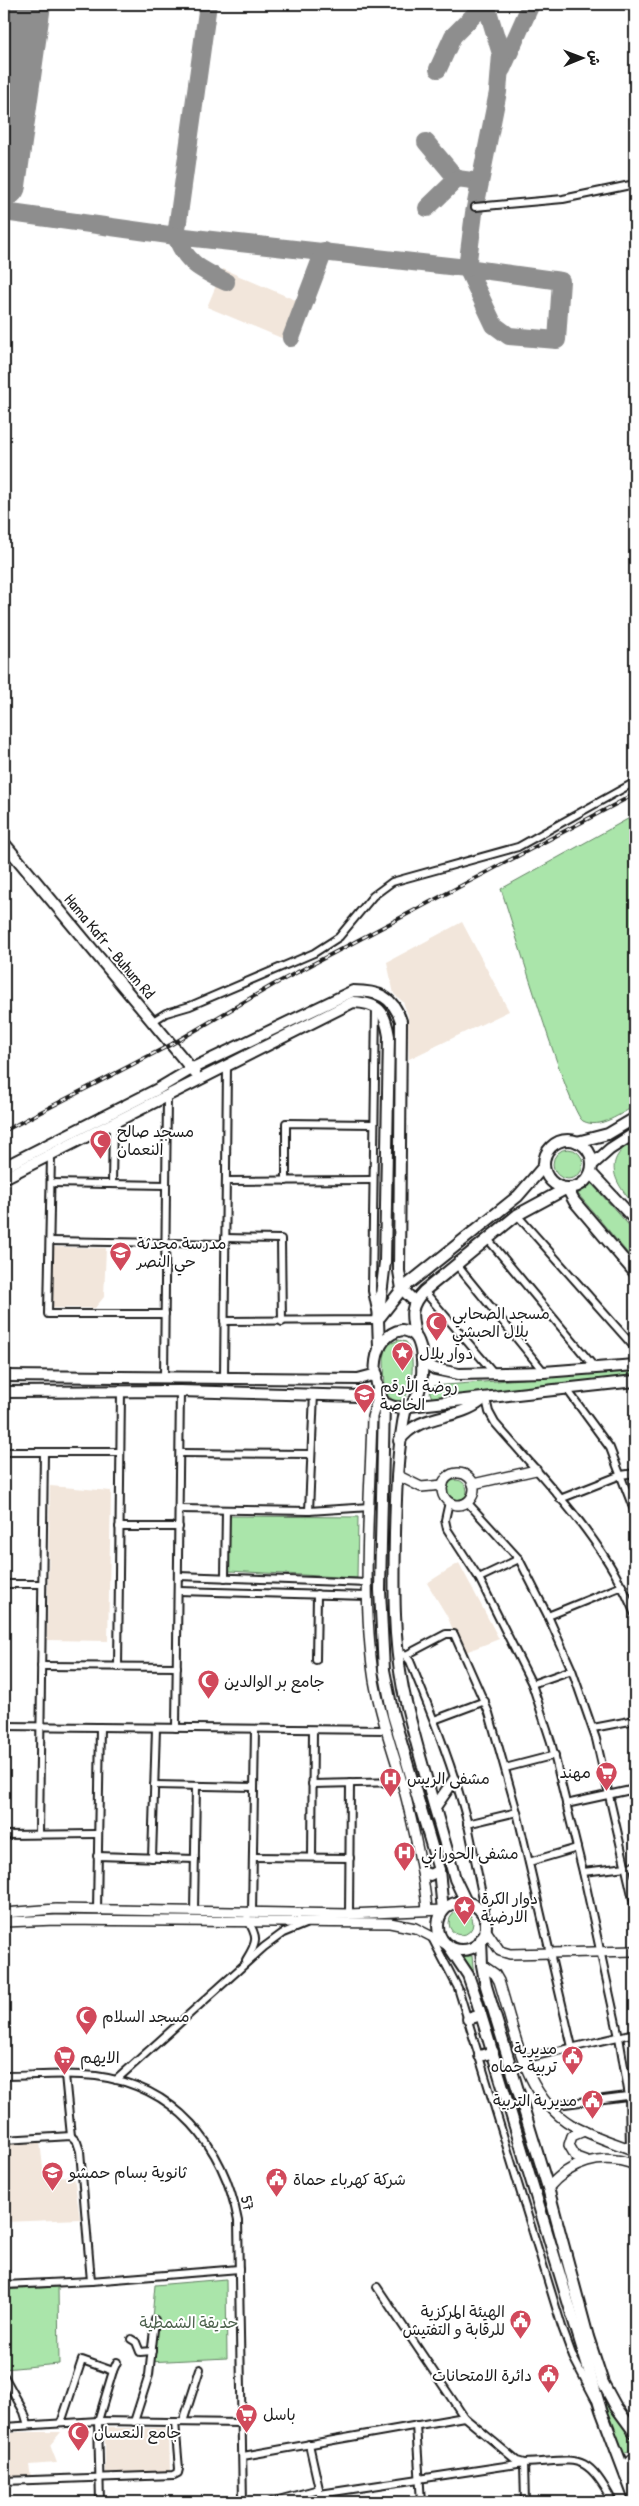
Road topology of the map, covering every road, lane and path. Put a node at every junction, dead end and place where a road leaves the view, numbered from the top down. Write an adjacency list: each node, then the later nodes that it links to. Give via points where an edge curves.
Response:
1 (635, 184): 2 (street, via 563,198)
2 (475, 207)
3 (635, 782): 6 (street, via 518,846 392,882 373,896 339,937 314,954)
4 (4, 843): 6 (main road, Hama Kafr - Buhum Rd)
5 (376, 1006): 7 (main road, via 368,1002 353,1002); 13 (street); 41 (main road, via 386,1019 388,1036 385,1262)
6 (153, 1021): 8 (main road, Hama Kafr - Buhum Rd)
7 (228, 1066): 9 (main road); 23 (street)
8 (193, 1068): 9 (main road, Hama Kafr - Buhum Rd); 15 (main road); 37 (main road, via 353,991 371,991 389,999 397,1008 401,1021 398,1228)
9 (200, 1080): 10 (main road)
10 (167, 1097): 12 (main road); 27 (street)
11 (635, 1118): 16 (main road, via 608,1134)
12 (113, 1124): 15 (main road); 26 (street)
13 (373, 1124): 22 (street); 24 (street, via 286,1123)
14 (635, 1133): 20 (main road, via 610,1149)
15 (78, 1135): 17 (main road); 19 (main road)
16 (577, 1142): 18 (main road, via 555,1144 546,1155); 20 (main road, via 588,1151)
17 (51, 1155): 21 (main road); 25 (street)
18 (544, 1166): 28 (main road, via 553,1183); 37 (main road, via 518,1196)
19 (4, 1167)
20 (591, 1169): 28 (main road, via 581,1184); 30 (main road)
21 (4, 1178)
22 (373, 1180): 24 (street); 41 (street, via 372,1291)
23 (226, 1181): 24 (street); 33 (street)
24 (286, 1181)
25 (51, 1183): 26 (street); 32 (street)
26 (112, 1184): 27 (street)
27 (166, 1185): 34 (street)
28 (567, 1188): 29 (main road); 36 (main road, via 574,1201)
29 (517, 1215): 31 (main road); 46 (street)
30 (635, 1220)
31 (487, 1238): 35 (main road); 49 (street)
32 (50, 1241): 34 (street); 40 (street, via 48,1314)
33 (225, 1241): 34 (street); 42 (street); 43 (street, via 282,1239)
34 (165, 1243): 40 (street)
35 (456, 1264): 38 (main road); 50 (street)
36 (635, 1273)
37 (402, 1290): 39 (main road); 41 (main road)
38 (424, 1291): 39 (main road); 51 (street)
39 (414, 1301): 44 (main road)
40 (165, 1314): 54 (street)
41 (378, 1320): 43 (street); 45 (main road)
42 (224, 1321): 43 (street); 55 (street)
43 (282, 1322)
44 (415, 1335): 45 (main road, via 402,1330 392,1332); 47 (main road)
45 (379, 1347): 52 (main road)
46 (635, 1348)
47 (422, 1361): 51 (main road, via 447,1373); 64 (main road, via 420,1390 416,1400)
48 (635, 1365): 49 (main road)
49 (595, 1368): 50 (main road)
50 (544, 1372): 51 (main road)
51 (494, 1373)
52 (376, 1374): 55 (main road, via 358,1379); 62 (main road)
53 (4, 1376): 54 (main road)
54 (164, 1377): 55 (main road)
55 (224, 1377)
56 (635, 1382): 57 (main road)
57 (566, 1388): 63 (main road); 73 (street, via 610,1448)
58 (121, 1391): 59 (main road); 60 (main road); 68 (street)
59 (180, 1391): 61 (main road); 69 (street)
60 (4, 1392)
61 (314, 1393): 62 (main road); 70 (street)
62 (382, 1399): 64 (main road, via 391,1406); 80 (main road, via 372,1417); 148 (main road, via 380,1590 384,1670 394,1715)
63 (485, 1399): 64 (main road); 65 (main road, via 466,1410 420,1422); 71 (street, via 495,1423)
64 (408, 1406): 65 (main road)
65 (399, 1441): 74 (main road)
66 (4, 1452): 67 (street)
67 (44, 1452): 68 (street); 93 (street)
68 (120, 1452): 85 (street)
69 (180, 1453): 70 (street); 81 (street)
70 (311, 1454): 83 (street)
71 (536, 1470): 75 (main road); 77 (street)
72 (635, 1473): 73 (street)
73 (621, 1475): 77 (street); 84 (street)
74 (397, 1476): 76 (main road, via 421,1487); 100 (main road, via 394,1573)
75 (472, 1484): 76 (main road, via 466,1476 457,1474 448,1477); 79 (main road, via 473,1494)
76 (442, 1485): 78 (main road, via 443,1495)
77 (560, 1499): 94 (street, via 589,1534)
78 (449, 1502): 79 (main road, via 458,1505); 90 (street, via 445,1520 447,1529)
79 (467, 1502): 87 (street)
80 (370, 1507): 83 (street); 91 (main road)
81 (179, 1509): 82 (street); 86 (street)
82 (226, 1510): 83 (street); 89 (street)
83 (309, 1511)
84 (635, 1513)
85 (119, 1527): 86 (street); 104 (street)
86 (179, 1527): 88 (street)
87 (519, 1559): 90 (street); 99 (street)
88 (178, 1576): 89 (street); 95 (street)
89 (225, 1578): 91 (street)
90 (479, 1578): 107 (street)
91 (368, 1583): 97 (main road)
92 (4, 1584): 93 (street)
93 (42, 1584): 103 (street)
94 (622, 1586): 98 (street); 99 (street)
95 (178, 1591): 96 (street); 105 (street)
96 (317, 1594): 97 (street); 102 (street)
97 (368, 1596): 119 (main road, via 374,1681)
98 (635, 1612)
99 (548, 1616): 106 (street)
100 (397, 1649): 101 (street); 132 (main road, via 405,1697)
101 (406, 1655): 108 (street, via 446,1634 454,1634); 109 (street)
102 (316, 1660)
103 (41, 1666): 104 (street); 112 (street)
104 (118, 1667): 105 (street)
105 (177, 1667): 115 (street)
106 (572, 1670): 107 (street); 117 (street)
107 (532, 1684): 120 (street)
108 (485, 1702): 109 (street); 121 (street)
109 (434, 1720): 122 (street)
110 (635, 1720): 117 (street)
111 (4, 1726): 112 (street)
112 (40, 1726): 113 (street); 135 (street)
113 (100, 1727): 114 (street); 136 (street)
114 (156, 1728): 115 (street); 126 (street)
115 (176, 1728): 116 (street)
116 (256, 1728): 118 (street); 128 (street)
117 (593, 1728): 130 (street)
118 (313, 1730): 119 (street); 125 (street)
119 (385, 1730): 123 (main road)
120 (554, 1755): 121 (street); 131 (street)
121 (505, 1768): 133 (street)
122 (454, 1780): 132 (main road); 134 (street)
123 (402, 1782): 124 (street); 149 (main road)
124 (350, 1783): 125 (street); 143 (street)
125 (312, 1784): 141 (street)
126 (154, 1785): 127 (street); 142 (street)
127 (196, 1786): 128 (street); 144 (street)
128 (254, 1787): 140 (street)
129 (635, 1789): 130 (street)
130 (610, 1794): 131 (street); 147 (street)
131 (566, 1804): 138 (street)
132 (435, 1807): 151 (main road, via 455,1879)
133 (517, 1812): 134 (street); 145 (street)
134 (468, 1824): 163 (street, via 485,1908)
135 (39, 1833): 136 (street); 137 (street)
136 (97, 1834): 139 (street)
137 (4, 1835)
138 (577, 1848): 145 (street); 150 (street)
139 (97, 1856): 142 (street); 154 (street)
140 (253, 1856): 141 (street); 157 (street)
141 (312, 1857): 143 (street)
142 (152, 1858): 144 (street)
143 (350, 1858): 159 (street)
144 (195, 1859): 156 (street)
145 (529, 1862): 169 (street)
146 (635, 1866): 147 (street)
147 (626, 1867): 150 (street); 152 (street)
148 (440, 1870): 149 (main road, via 433,1875); 155 (main road)
149 (423, 1872): 153 (main road)
150 (583, 1872): 167 (street)
151 (466, 1902): 155 (main road, via 454,1903); 163 (main road, via 478,1908)
152 (635, 1908)
153 (427, 1909): 155 (main road); 159 (main road, via 395,1914)
154 (96, 1910): 156 (main road); 158 (main road)
155 (443, 1910): 166 (main road, via 437,1925 442,1940)
156 (194, 1912): 157 (main road)
157 (252, 1912): 159 (main road); 161 (street, via 247,1916)
158 (4, 1913)
159 (349, 1914)
160 (4, 1922): 161 (main road)
161 (250, 1923): 162 (main road); 171 (street, via 256,1940)
162 (306, 1923): 164 (main road, via 390,1923); 171 (street, via 276,1937)
163 (485, 1924): 165 (main road); 169 (main road, via 497,1946 505,1953)
164 (430, 1935): 166 (main road); 173 (street, via 452,1974)
165 (481, 1940): 166 (main road, via 470,1948); 170 (main road)
166 (448, 1946): 172 (main road, via 468,1975)
167 (600, 1952): 168 (main road); 169 (main road); 175 (street)
168 (635, 1952)
169 (550, 1954): 176 (street)
170 (482, 1965): 179 (main road, via 490,1969 499,1981); 191 (main road, via 493,2012)
171 (242, 1967): 182 (street)
172 (481, 2015): 173 (main road); 177 (main road)
173 (468, 2019): 178 (street)
174 (635, 2033): 175 (street)
175 (618, 2037): 176 (street); 183 (street)
176 (572, 2048): 179 (street)
177 (492, 2052): 178 (main road); 203 (main road)
178 (480, 2056): 203 (street, via 562,2327 573,2358)
179 (523, 2059): 184 (main road, via 534,2084)
180 (65, 2075): 181 (street, 57); 182 (street, 57); 186 (street)
181 (4, 2076)
182 (116, 2080): 192 (street, 57, via 139,2088 182,2112 213,2151 225,2173 236,2208)
183 (632, 2096): 184 (street); 188 (street)
184 (550, 2106): 185 (main road)
185 (584, 2131): 188 (main road); 189 (main road, via 572,2136 570,2145 576,2157)
186 (71, 2136): 187 (street); 193 (street, via 80,2151)
187 (4, 2140)
188 (633, 2150)
189 (587, 2161): 190 (main road, via 609,2159); 191 (main road, via 565,2171)
190 (635, 2165)
191 (548, 2188): 214 (main road, via 603,2383)
192 (239, 2269): 193 (street); 209 (street, 57)
193 (91, 2281): 194 (street)
194 (4, 2286)
195 (377, 2287): 204 (street)
196 (155, 2320): 198 (street)
197 (131, 2339): 198 (street, via 140,2352)
198 (152, 2351): 206 (street, via 149,2374)
199 (117, 2362): 201 (street)
200 (200, 2369): 208 (street)
201 (113, 2371): 205 (street); 210 (street, via 82,2360)
202 (4, 2376): 212 (street)
203 (601, 2410): 219 (main road)
204 (464, 2416): 211 (street); 218 (street, via 510,2456)
205 (98, 2421): 206 (street); 210 (street); 220 (street)
206 (134, 2422): 207 (street)
207 (175, 2422): 208 (street); 220 (street, via 178,2473)
208 (184, 2422): 209 (street)
209 (242, 2423): 216 (street, 57)
210 (61, 2424): 212 (street)
211 (416, 2424): 215 (street); 221 (street)
212 (28, 2425): 213 (street)
213 (4, 2427)
214 (633, 2428)
215 (310, 2444): 216 (street); 224 (street)
216 (243, 2456): 227 (street, 57)
217 (635, 2456): 219 (main road, via 629,2462)
218 (524, 2463): 221 (street); 231 (street); 232 (street, via 563,2459 579,2461 596,2474)
219 (625, 2475): 223 (main road)
220 (100, 2477): 222 (street); 226 (street)
221 (419, 2479): 224 (street); 230 (street)
222 (4, 2481)
223 (633, 2488): 225 (main road)
224 (320, 2491): 228 (street); 229 (street)
225 (635, 2500)
226 (100, 2502)
227 (243, 2502)
228 (271, 2502)
229 (322, 2502)
230 (421, 2502)
231 (525, 2502)
232 (613, 2502)

